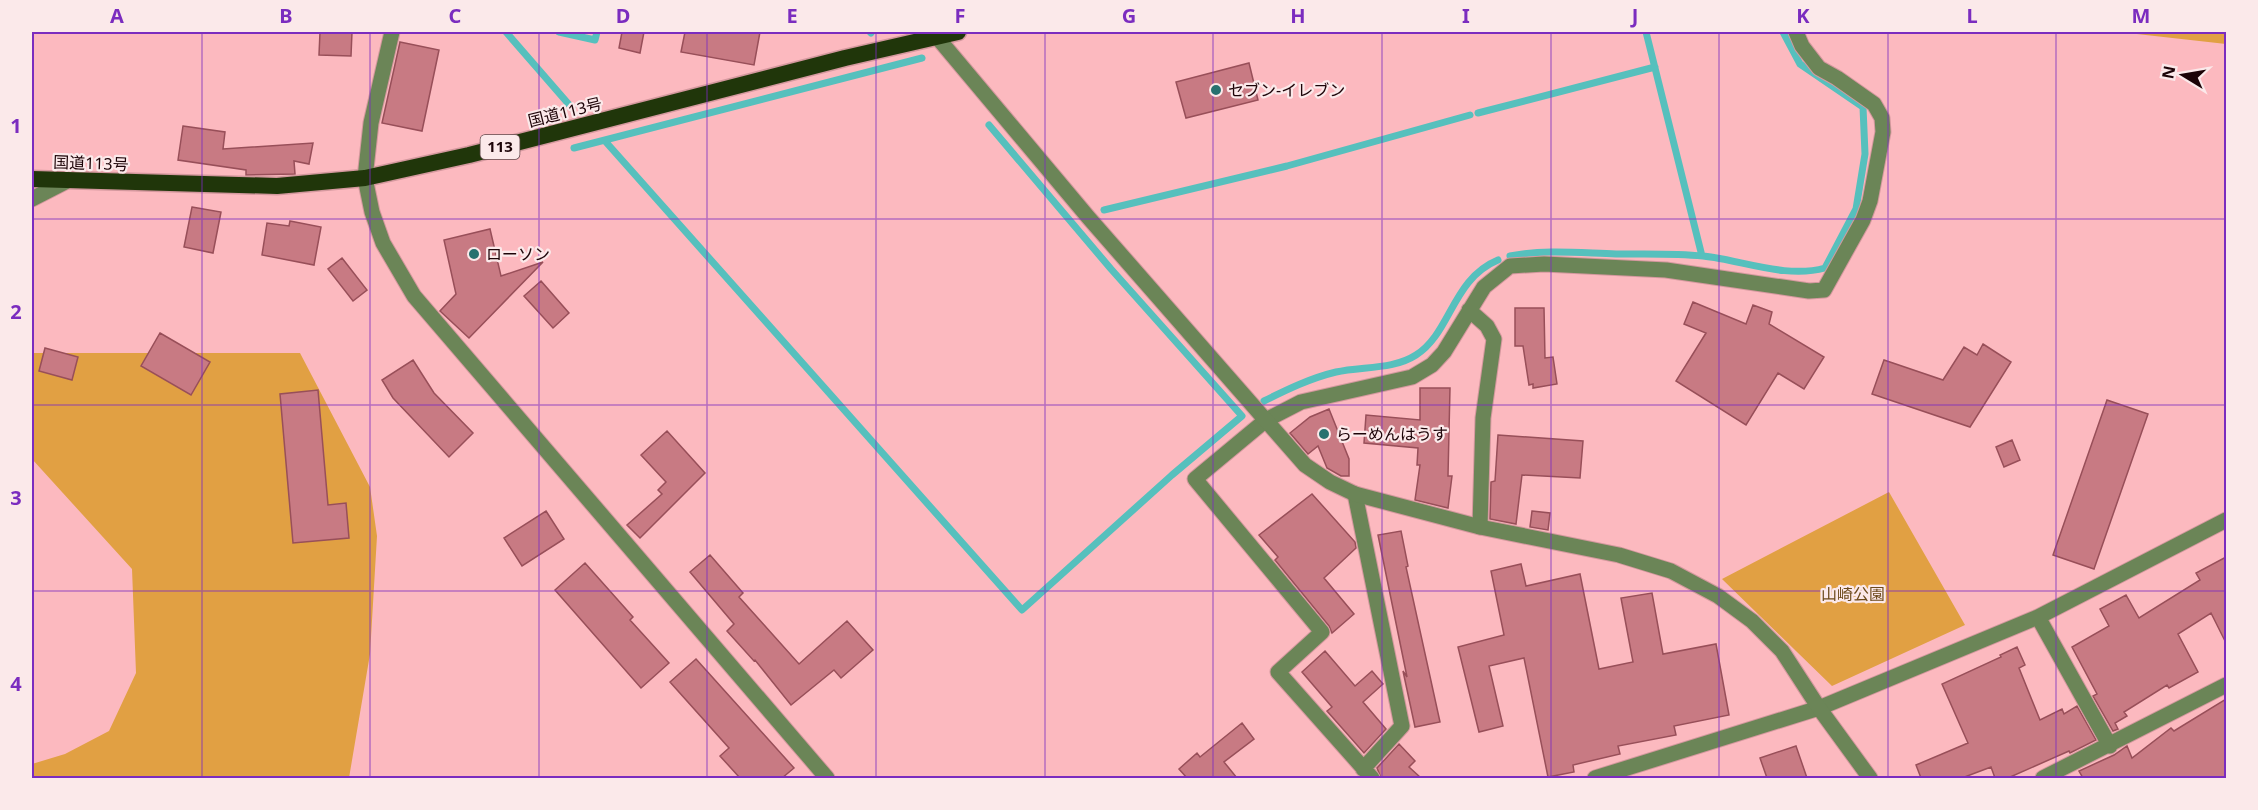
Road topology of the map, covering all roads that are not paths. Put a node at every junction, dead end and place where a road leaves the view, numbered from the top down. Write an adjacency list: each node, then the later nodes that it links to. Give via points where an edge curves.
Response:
1 (392, 32): 5 (street, via 371,123)
2 (958, 32): 4 (highway, 国道113号 / 113)
3 (1796, 32): 9 (street, via 1819,68 1874,104 1882,118 1870,201 1824,290 1666,270 1544,264 1510,266 1484,286)
4 (937, 37): 5 (highway, 国道113号 / 113); 10 (street, via 1080,209)
5 (365, 178): 7 (highway, 国道113号 / 113, via 277,186); 20 (street, via 383,243 414,296)
6 (32, 179): 7 (highway, 国道113号 / 113)
7 (69, 180): 8 (street)
8 (32, 199)
9 (1469, 310): 10 (street, via 1444,352 1412,377 1301,402); 13 (street, via 1487,326 1494,339 1483,418)
10 (1266, 420): 11 (street, via 1305,465); 18 (street, via 1195,479 1322,632 1278,672)
11 (1354, 494): 13 (street); 18 (street, via 1402,726)
12 (2226, 520): 14 (street)
13 (1480, 527): 16 (street, via 1619,555 1671,571 1752,621 1782,651)
14 (2038, 617): 16 (street); 17 (street)
15 (2226, 685): 17 (street)
16 (1819, 708): 21 (street); 22 (street)
17 (2110, 746): 19 (street)
18 (1367, 774)
19 (2064, 774): 23 (street)
20 (826, 778)
21 (1595, 778)
22 (1870, 778)
23 (2043, 778)

